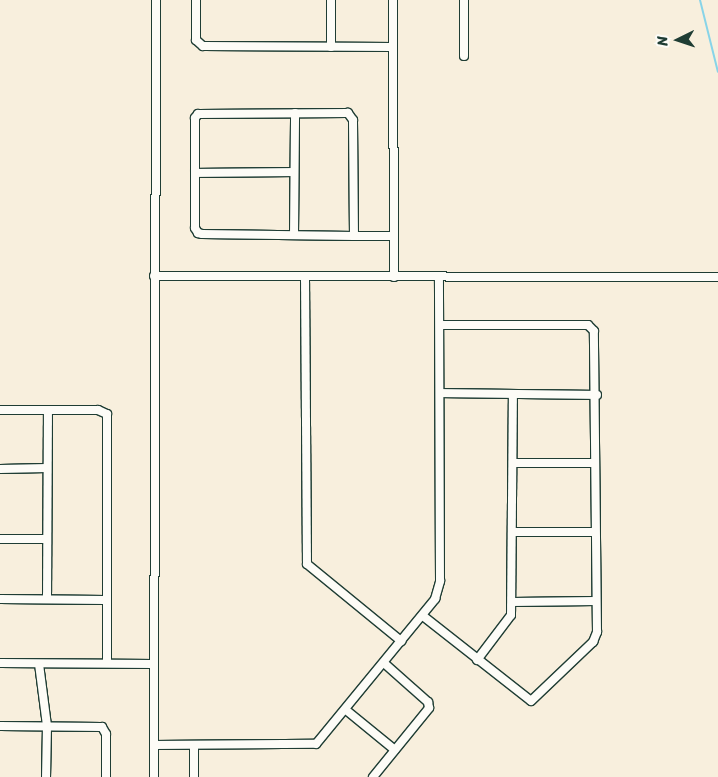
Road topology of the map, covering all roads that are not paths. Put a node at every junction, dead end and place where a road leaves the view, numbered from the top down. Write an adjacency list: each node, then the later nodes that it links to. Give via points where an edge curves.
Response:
1 (156, 0): 15 (street)
2 (196, 0): 6 (street, via 196,40 199,44)
3 (331, 0): 6 (street)
4 (393, 0): 7 (street)
5 (464, 0): 8 (street)
6 (331, 47): 7 (street)
7 (393, 47): 14 (street)
8 (464, 56)
9 (294, 113): 10 (street); 11 (street, via 198,114 195,118); 13 (street, via 348,113 351,116)
10 (293, 172): 11 (street); 12 (street)
11 (195, 173): 12 (street, via 195,228 198,233)
12 (294, 235): 13 (street)
13 (354, 236): 14 (street)
14 (392, 236): 16 (street)
15 (154, 276): 18 (street); 46 (street)
16 (394, 277): 18 (street); 19 (street)
17 (718, 277): 19 (street)
18 (305, 278): 40 (street, via 307,564)
19 (440, 278): 20 (street)
20 (440, 325): 21 (street); 23 (street, via 588,325 594,331)
21 (440, 393): 22 (street); 39 (street, via 440,581 435,598)
22 (513, 394): 23 (street); 26 (street)
23 (597, 395): 27 (street)
24 (0, 410): 25 (street)
25 (48, 410): 28 (street); 36 (street, via 98,410 106,414)
26 (513, 463): 27 (street); 30 (street)
27 (595, 463): 31 (street)
28 (47, 468): 29 (street); 33 (street)
29 (0, 469)
30 (512, 532): 31 (street); 38 (street)
31 (595, 532): 37 (street)
32 (0, 539): 33 (street)
33 (46, 539): 35 (street)
34 (0, 598): 35 (street)
35 (47, 599): 36 (street)
36 (105, 600): 43 (street)
37 (596, 601): 38 (street); 41 (street, via 596,638 534,700 523,698)
38 (512, 602): 41 (street, via 508,622)
39 (423, 616): 40 (street); 41 (street)
40 (401, 641): 44 (street)
41 (477, 660)
42 (0, 663): 45 (street)
43 (107, 663): 45 (street); 46 (street)
44 (384, 663): 47 (street); 52 (street, via 430,705)
45 (39, 664): 49 (street)
46 (153, 664): 50 (street)
47 (346, 710): 51 (street, via 320,741 310,746); 52 (street)
48 (0, 726): 49 (street)
49 (47, 726): 53 (street); 54 (street, via 105,729)
50 (154, 745): 51 (street); 55 (street)
51 (194, 745): 56 (street)
52 (395, 750): 57 (street)
53 (46, 777)
54 (106, 777)
55 (154, 777)
56 (194, 777)
57 (373, 777)

